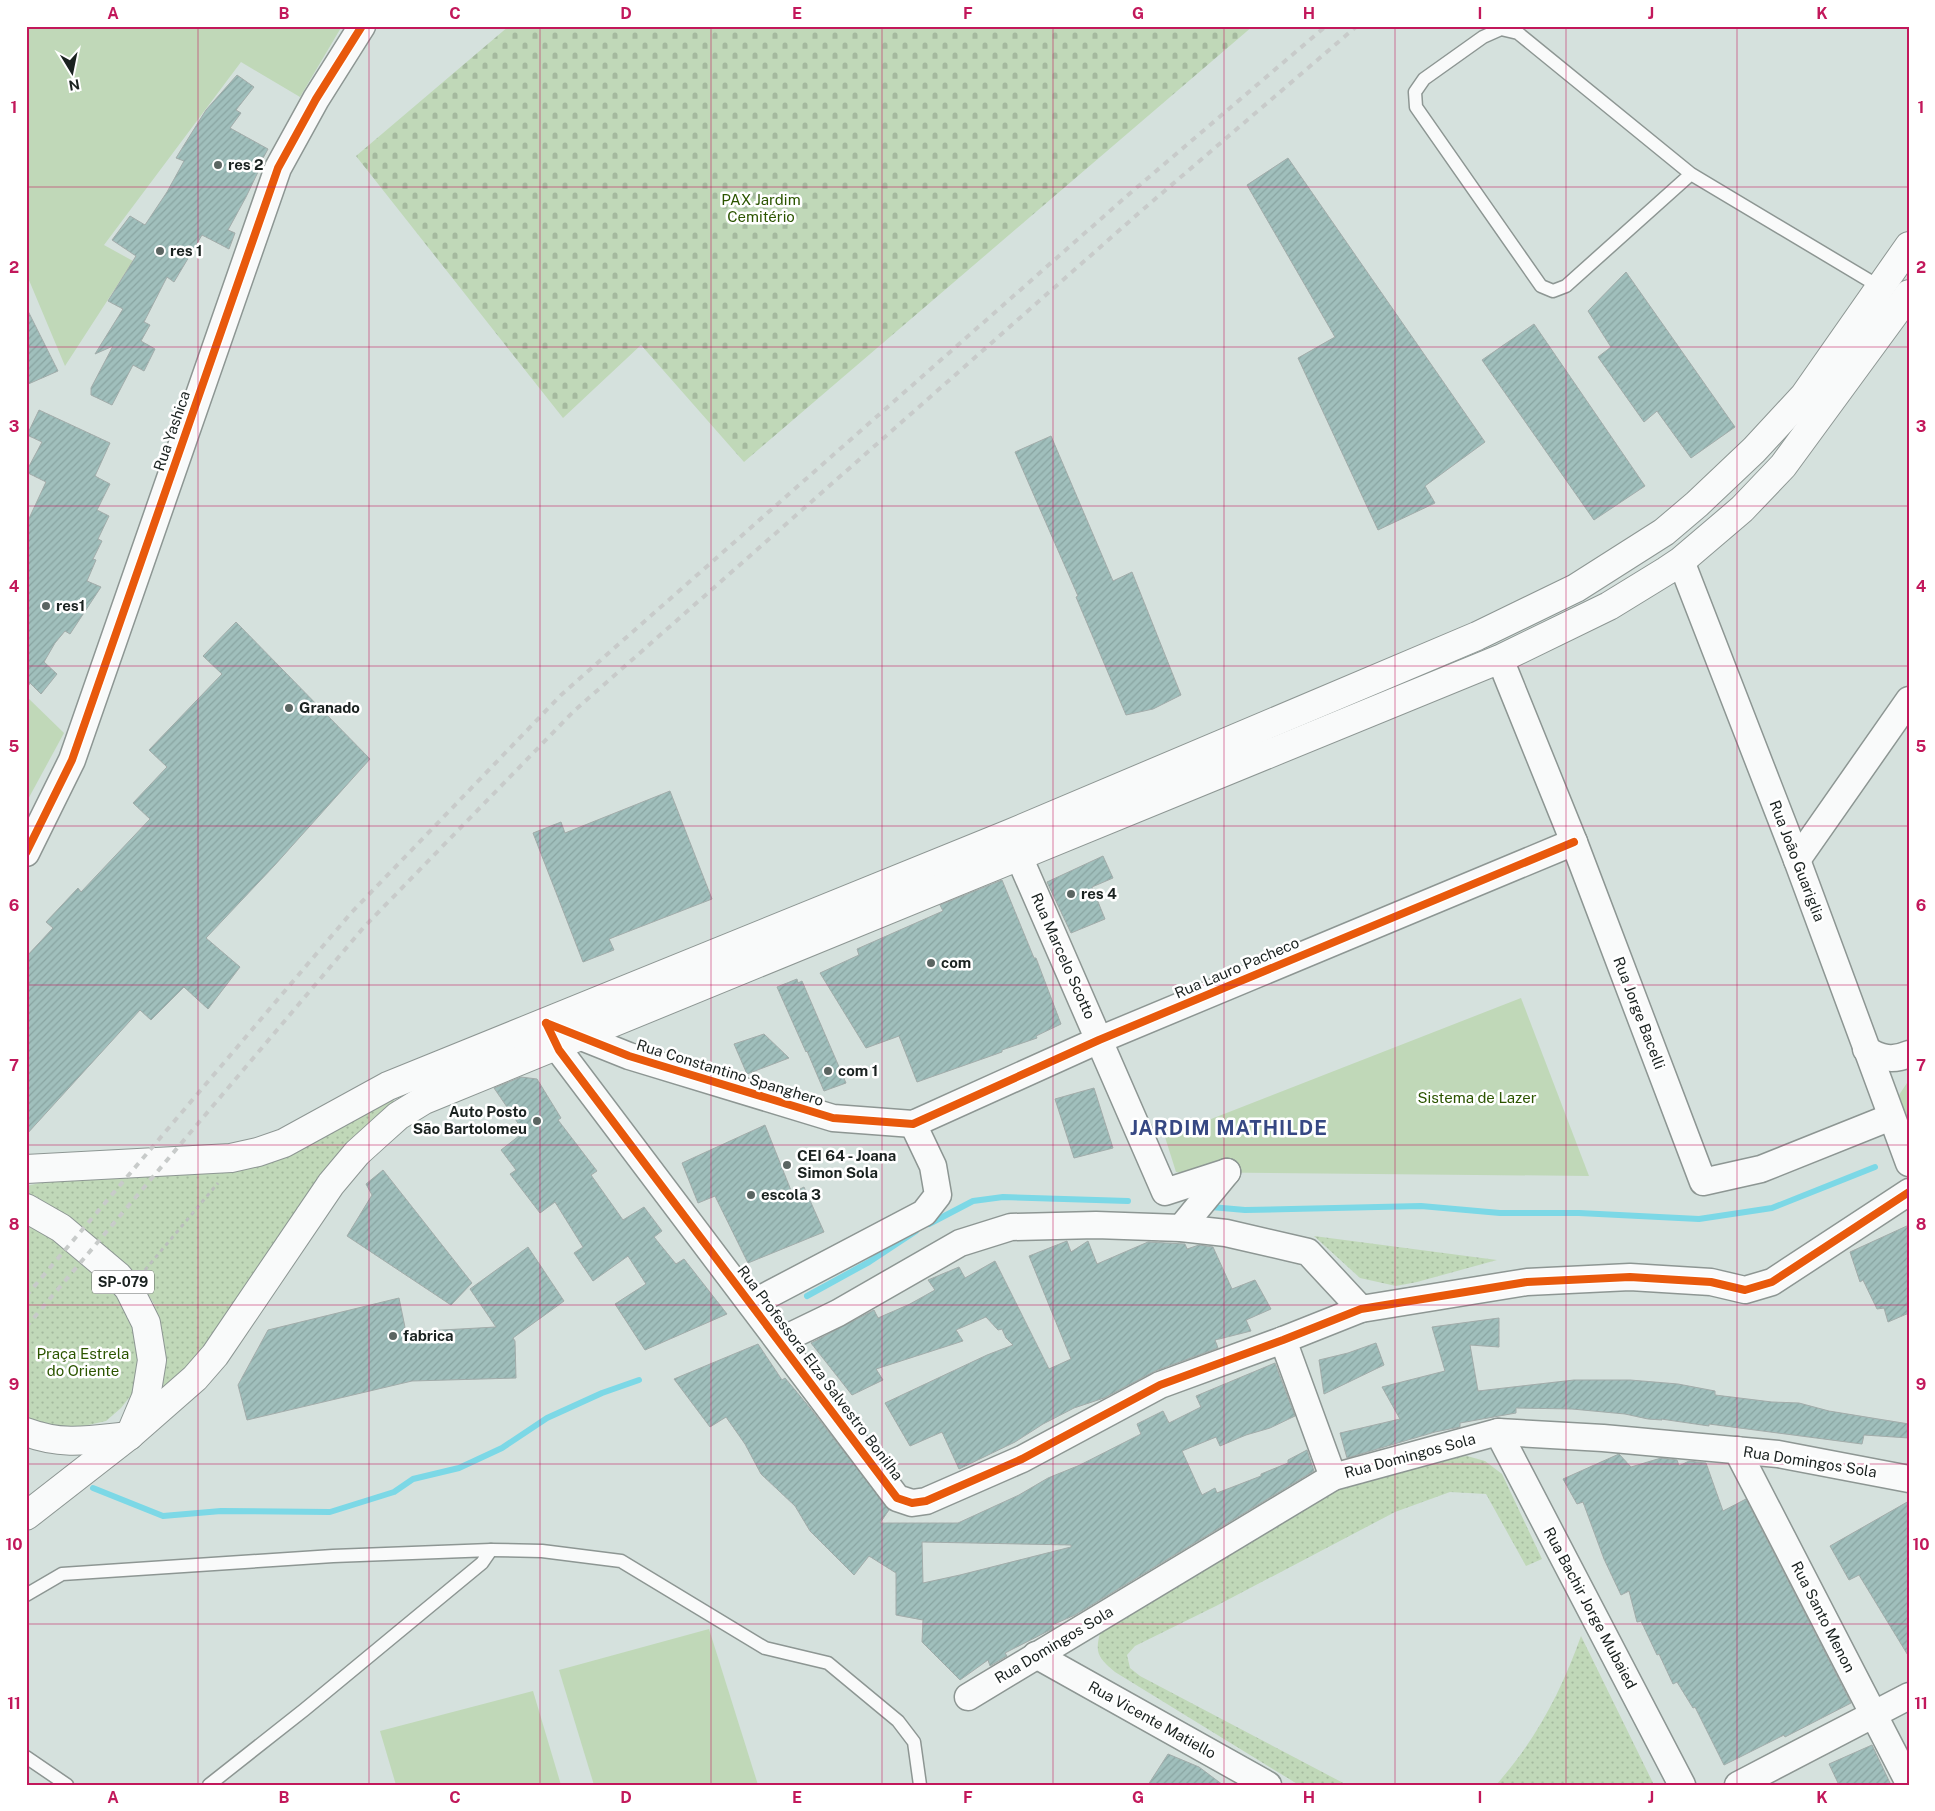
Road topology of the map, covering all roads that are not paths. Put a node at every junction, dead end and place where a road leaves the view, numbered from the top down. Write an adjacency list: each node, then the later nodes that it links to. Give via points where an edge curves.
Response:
1 (362, 26): 13 (street, Rua Yashica, via 278,168 72,760)
2 (1691, 174): 2 (lane, via 1566,286 1553,290 1542,286 1416,107 1415,92 1424,79 1483,37 1500,29 1518,33); 4 (lane)
3 (1909, 246): 4 (main road)
4 (1880, 287): 5 (street); 6 (main road, via 1804,396)
5 (1908, 298): 7 (main road, via 1783,466 1742,509)
6 (1697, 504): 7 (main road, via 1684,533); 14 (main road, via 1664,532 1576,588)
7 (1681, 561): 8 (main road, via 1609,606); 10 (street, Rua João Guariglia)
8 (1500, 659): 12 (street, Rua Jorge Bacelli); 14 (main road)
9 (1909, 700): 11 (street)
10 (1776, 807): 11 (street, via 1789,815 1814,818); 15 (street, Rua João Guariglia)
11 (1834, 807): 15 (street)
12 (1574, 842): 17 (street, Rua Lauro Pacheco); 21 (street, Rua Jorge Bacelli, via 1703,1182 1761,1169)
13 (26, 853)
14 (1018, 853): 16 (main road); 17 (street, Rua Marcelo Scotto)
15 (1797, 860): 18 (street, Rua João Guariglia)
16 (560, 1034): 22 (street, Rua Constantino Spanghero, via 833,1118); 24 (main road, via 388,1086 284,1143 258,1152 232,1158); 28 (street, Rua Professora Elza Salvestro Bonilha); 34 (main road, via 424,1100 398,1116 364,1147 332,1184 215,1355 196,1378)
17 (1099, 1040): 22 (street, Rua Lauro Pacheco); 27 (street, Rua Marcelo Scotto, via 1165,1192 1227,1172)
18 (1866, 1049): 19 (street, via 1885,1058); 21 (street, Rua João Guariglia)
19 (1909, 1054)
20 (1909, 1058): 21 (street)
21 (1887, 1106): 23 (street, Rua João Guariglia)
22 (913, 1124): 28 (street, via 933,1166 938,1195 924,1213)
23 (1909, 1163)
24 (26, 1169)
25 (1909, 1192): 29 (street, Rua Professora Elza Salvestro Bonilha, via 1772,1282 1745,1290 1711,1282 1630,1277 1527,1282)
26 (26, 1208): 34 (main road, SP-079, via 61,1228 118,1276 129,1289 146,1323 152,1360 146,1397)
27 (1181, 1228): 29 (street, via 1226,1233 1308,1252); 31 (street, via 1012,1227 960,1243 838,1313)
28 (751, 1304): 31 (street, Rua Professora Elza Salvestro Bonilha)
29 (1361, 1309): 30 (street, Rua Professora Elza Salvestro Bonilha)
30 (1284, 1340): 31 (street, Rua Professora Elza Salvestro Bonilha, via 1160,1385 1022,1459 926,1501 912,1503 897,1498); 36 (street)
31 (780, 1341)
32 (26, 1432): 34 (main road, via 56,1441 81,1442)
33 (1498, 1432): 35 (street, Rua Domingos Sola); 36 (street, Rua Domingos Sola); 51 (street, Rua Bachir Jorge Mubaied)
34 (130, 1435): 38 (main road, SP-079)
35 (1738, 1450): 37 (street, Rua Domingos Sola, via 1778,1454); 44 (street, Rua Santo Menon)
36 (1333, 1477): 41 (street, Rua Domingos Sola)
37 (1909, 1479)
38 (26, 1516)
39 (491, 1550): 40 (lane, via 333,1556 62,1574); 48 (lane, via 482,1563); 49 (lane, via 542,1551 621,1560 765,1648 828,1663 898,1721 914,1742)
40 (26, 1595)
41 (1036, 1655): 43 (street, Rua Domingos Sola); 50 (street, Rua Vicente Matiello)
42 (1909, 1696): 44 (street)
43 (968, 1697)
44 (1873, 1714): 46 (street, Rua Santo Menon); 52 (street)
45 (26, 1758): 47 (lane)
46 (1909, 1783)
47 (67, 1785)
48 (209, 1785)
49 (920, 1785)
50 (1268, 1785)
51 (1682, 1785)
52 (1738, 1785)

